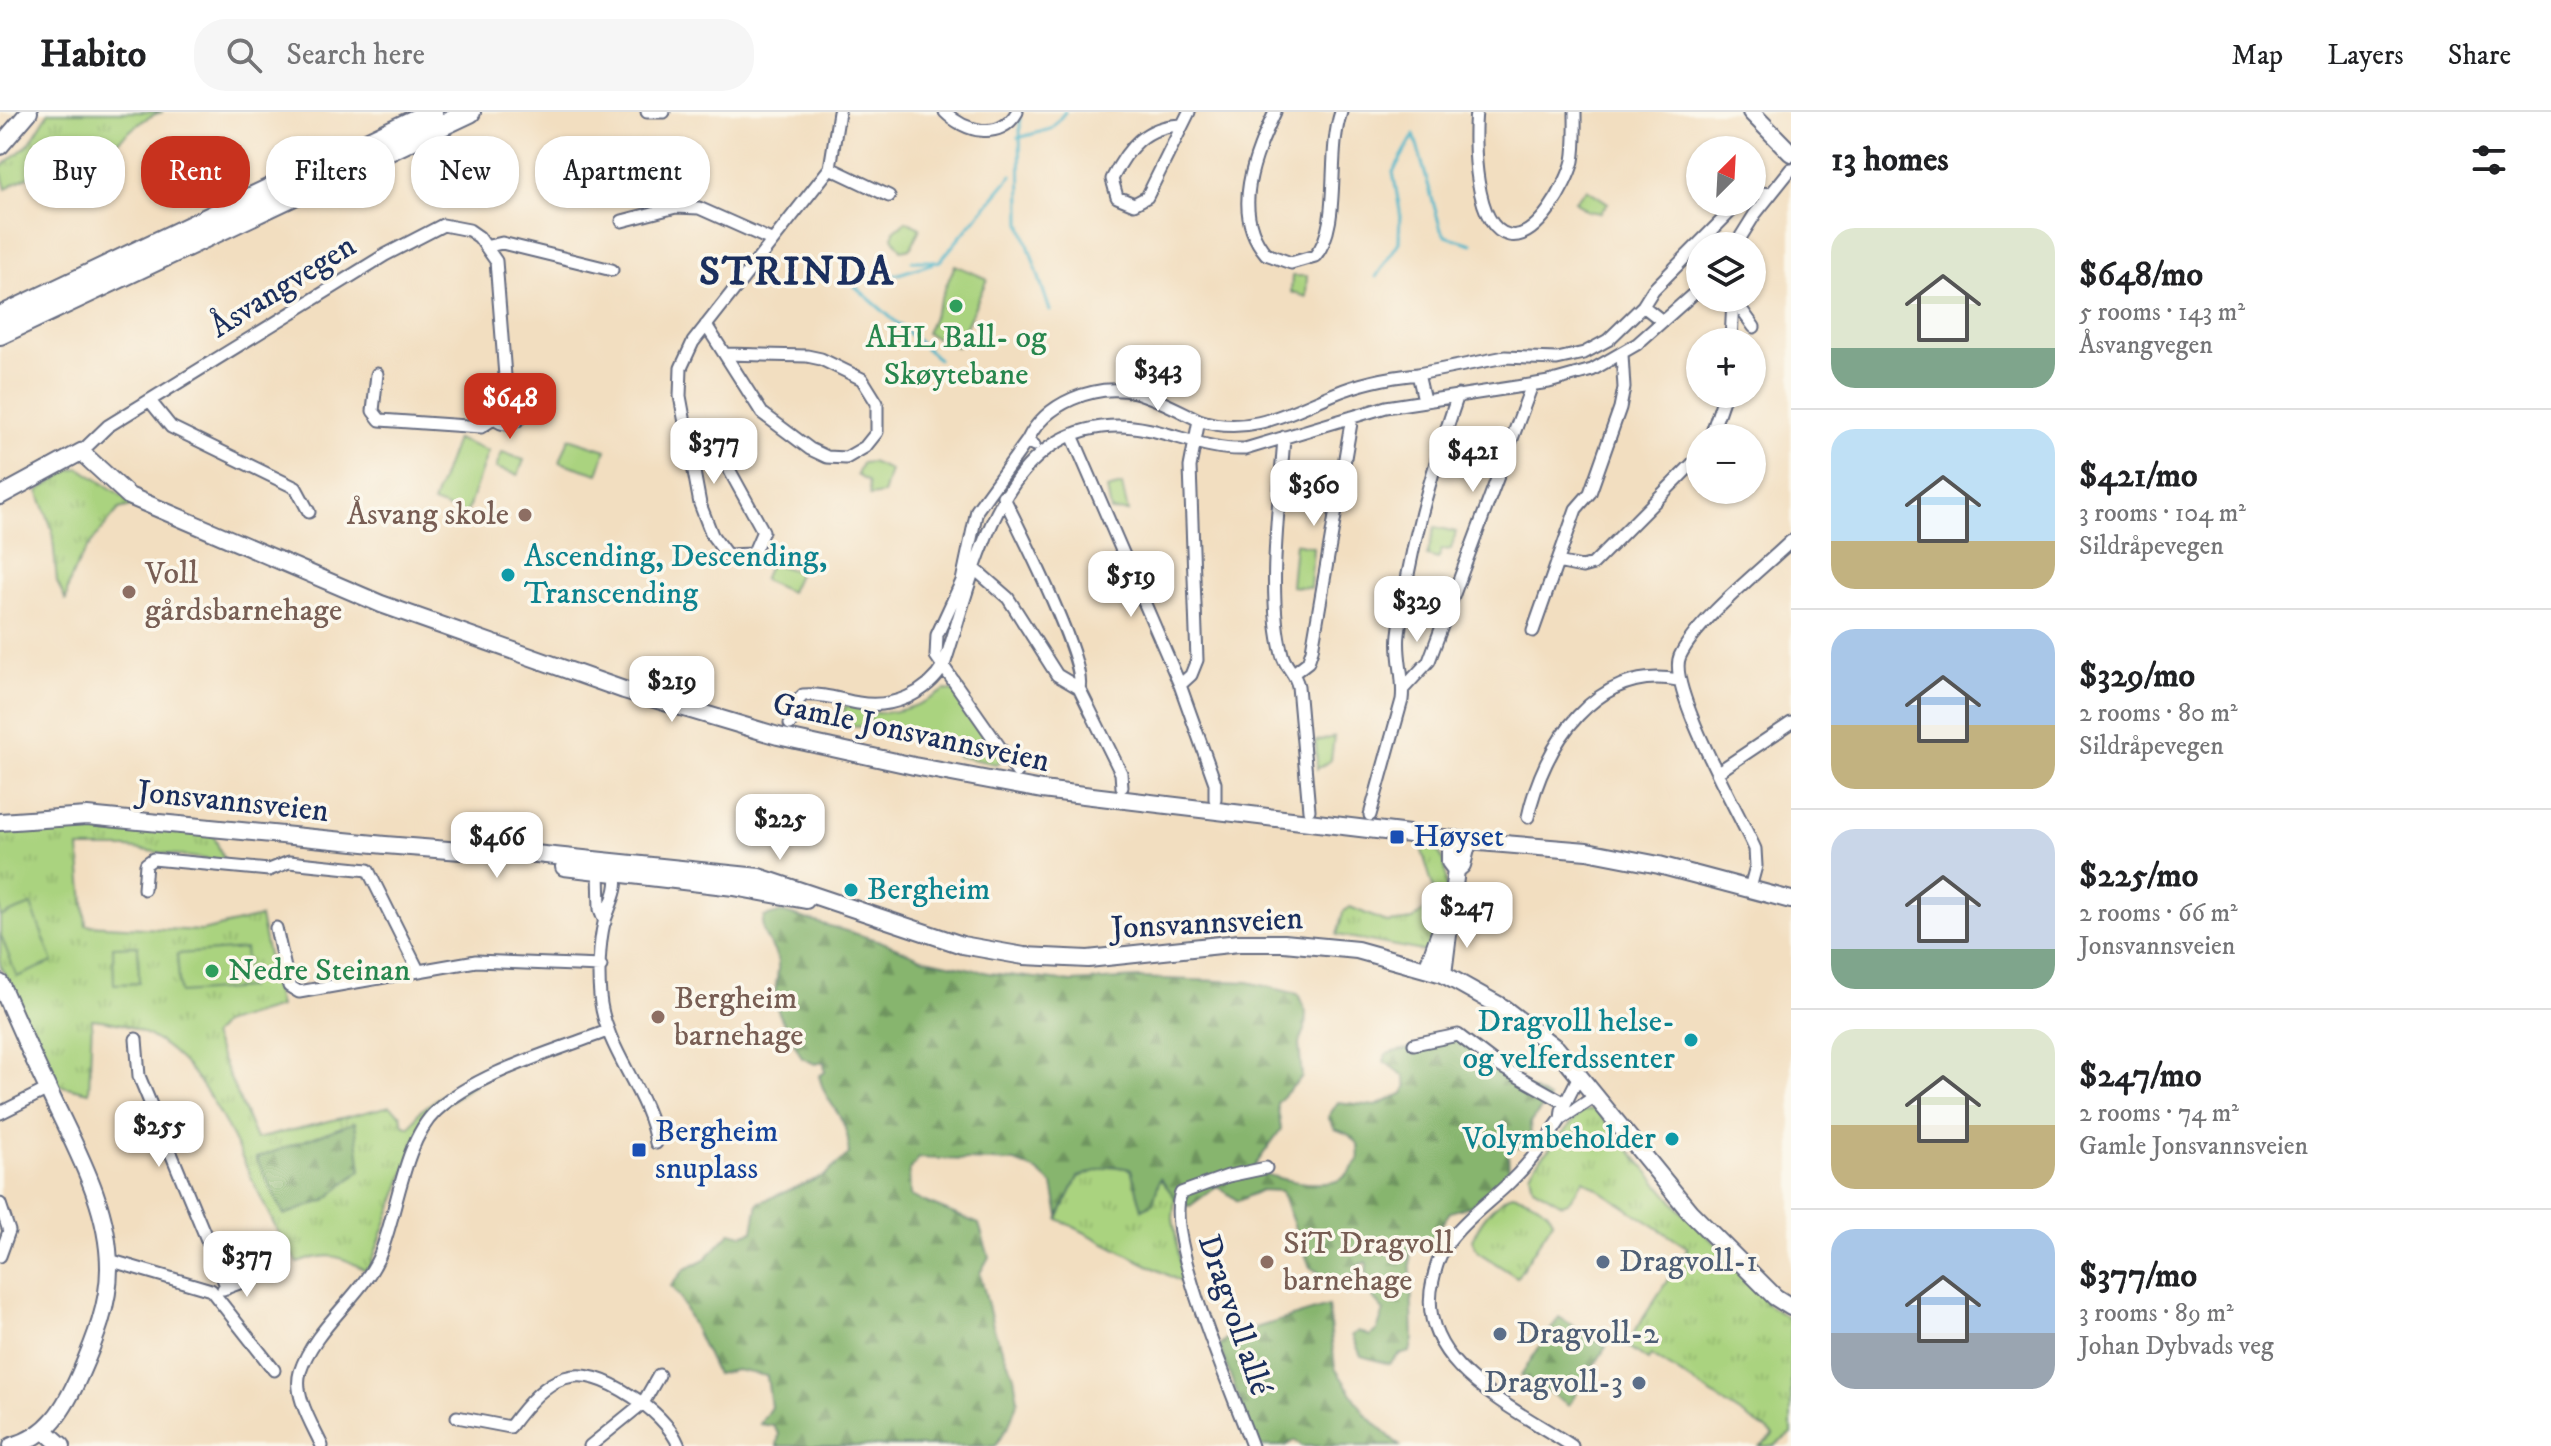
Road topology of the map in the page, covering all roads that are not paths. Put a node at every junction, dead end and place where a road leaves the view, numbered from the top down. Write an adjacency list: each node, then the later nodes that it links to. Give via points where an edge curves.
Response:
1 (29, 112): 16 (main road)
2 (432, 112): 32 (highway)
3 (470, 112): 36 (highway)
4 (647, 112): 5 (street)
5 (664, 112)
6 (839, 112): 18 (street)
7 (945, 112): 8 (street, via 975,131 1005,125)
8 (1017, 112)
9 (1189, 112): 15 (street)
10 (1275, 112): 11 (street, via 1254,166 1248,218 1266,254 1291,263 1311,259 1327,239)
11 (1341, 112)
12 (1476, 112): 13 (street, via 1474,146 1481,192 1495,226 1508,235 1524,235 1536,224 1568,177)
13 (1575, 112)
14 (1751, 112): 17 (main road)
15 (1182, 125): 15 (street, via 1161,127 1139,138 1112,179 1117,197 1134,204 1147,197)
16 (0, 146)
17 (1791, 153)
18 (830, 168): 22 (street); 26 (street)
19 (1791, 169): 21 (street)
20 (1766, 194): 21 (street)
21 (1770, 194): 25 (street)
22 (889, 196)
23 (1726, 216): 30 (street)
24 (622, 221): 26 (street, via 676,207 699,208)
25 (1744, 232)
26 (771, 240): 34 (street)
27 (489, 246): 28 (street, Åsvangvegen, via 502,243); 42 (street, via 496,261); 45 (street, Åsvangvegen, via 455,226 430,229)
28 (612, 270)
29 (1686, 299): 33 (street)
30 (1643, 306): 33 (street); 40 (street, via 1608,340 1584,353 1557,359 1505,357)
31 (1743, 312): 35 (street)
32 (0, 317)
33 (1661, 320): 38 (street)
34 (706, 325): 37 (street); 49 (street, via 681,368)
35 (1754, 327)
36 (0, 334)
37 (727, 354): 37 (street, via 762,413 810,449 846,458 877,432 877,403 862,379 807,356)
38 (1622, 354): 41 (street, via 1581,374); 61 (street, via 1620,408 1590,493 1576,509)
39 (377, 374): 47 (street, via 373,411 380,420 481,427)
40 (1418, 374): 44 (street); 48 (street, via 1371,381 1277,419 1244,426)
41 (1532, 385): 43 (street); 69 (street, via 1429,661)
42 (506, 389): 47 (street, via 490,404); 47 (street, via 523,400 523,414 510,424)
43 (1458, 395): 44 (street); 69 (street, via 1432,472 1407,575 1397,650)
44 (1424, 400): 46 (street)
45 (150, 401): 55 (street, Åsvangvegen, via 108,426); 59 (street, via 171,427 296,488)
46 (1352, 417): 51 (street); 65 (street, via 1312,650 1308,662)
47 (495, 418)
48 (1199, 420): 52 (street, via 1153,398 1104,391 1061,404 1037,424); 53 (street)
49 (687, 433): 49 (street, via 720,453 748,500 763,531 753,554 727,555 712,535 700,504)
50 (1072, 435): 53 (street, via 1120,426); 54 (street); 67 (street)
51 (1284, 437): 53 (street, via 1245,449); 65 (street, via 1277,601 1282,656)
52 (1027, 441): 54 (street); 64 (street, via 977,510 962,581 937,635)
53 (1194, 442): 67 (street, via 1190,500 1195,666)
54 (1044, 450): 58 (street)
55 (81, 452): 57 (main road); 80 (main road, Gamle Jonsvannsveien, via 129,496 381,604 739,725 1030,788)
56 (1686, 470): 61 (street, via 1593,564)
57 (0, 496)
58 (1003, 496): 62 (street); 68 (street, via 1081,673)
59 (309, 512)
60 (1791, 541): 66 (street, via 1696,634 1679,658)
61 (1557, 562): 63 (street)
62 (976, 570): 64 (street); 68 (street, via 1008,598 1057,675)
63 (1533, 631)
64 (940, 660): 71 (street, via 919,692 899,700 863,704 803,695); 72 (street)
65 (1295, 672): 76 (street)
66 (1678, 680): 73 (street); 78 (street, via 1656,675 1609,688 1583,707 1535,785)
67 (1180, 685): 75 (street, via 1215,783)
68 (1079, 688): 74 (street, via 1121,773)
69 (1404, 688): 77 (street)
70 (1791, 723): 73 (street)
71 (790, 724)
72 (1017, 772)
73 (1718, 772): 84 (street, via 1755,849)
74 (1122, 787)
75 (1215, 799)
76 (1309, 810)
77 (1370, 815)
78 (1528, 817)
79 (0, 822): 82 (main road, Jonsvannsveien, via 87,816)
80 (1450, 839): 81 (main road, Gamle Jonsvannsveien); 83 (main road, via 1450,862)
81 (1468, 841): 83 (main road); 84 (main road, Gamle Jonsvannsveien, via 1587,851)
82 (609, 869): 87 (street, via 611,910); 87 (street, via 600,909); 91 (main road, Jonsvannsveien, via 759,877 962,945 1024,956 1088,959 1284,943 1357,950)
83 (1456, 870): 91 (main road)
84 (1750, 888): 86 (main road, Gamle Jonsvannsveien)
85 (144, 889): 90 (street, via 146,864 153,859 269,870 289,862 368,870)
86 (1791, 900)
87 (605, 922): 89 (street)
88 (276, 928): 90 (street, via 293,991)
89 (601, 966): 90 (street, via 492,960); 93 (street, via 599,991)
90 (418, 970)
91 (1435, 972): 96 (main road, Jonsvannsveien, via 1523,1021)
92 (0, 983): 97 (main road)
93 (607, 1031): 102 (street, via 652,1116); 120 (street, via 474,1085 435,1111 417,1140 378,1259 299,1375 302,1399)
94 (136, 1039): 109 (street, via 139,1076)
95 (1414, 1044): 99 (street, via 1458,1035 1496,1064)
96 (1580, 1074): 98 (main road, Jonsvannsveien); 101 (street)
97 (48, 1089): 100 (street); 106 (main road, via 95,1195)
98 (1597, 1095): 101 (street); 108 (main road, Jonsvannsveien, via 1690,1212)
99 (1560, 1100)
100 (0, 1113)
101 (1561, 1119): 124 (street, via 1512,1180 1468,1219 1439,1255 1430,1290 1431,1317 1440,1342 1461,1371)
102 (656, 1143)
103 (1266, 1168): 123 (street, Dragvoll allé, via 1181,1193 1176,1214 1189,1269)
104 (0, 1204): 105 (street, via 9,1231)
105 (0, 1256)
106 (109, 1260): 110 (street); 117 (main road, via 106,1303 92,1345 67,1400)
107 (275, 1270): 109 (street)
108 (1763, 1281): 111 (main road, Jonsvannsveien); 112 (main road, Jonsvannsveien)
109 (227, 1288): 110 (street)
110 (211, 1290): 113 (street)
111 (1791, 1296)
112 (1791, 1307)
113 (274, 1370)
114 (659, 1375): 115 (street)
115 (643, 1403): 116 (street, via 586,1373 564,1378 530,1400 510,1427); 121 (street); 122 (street, via 675,1434)
116 (457, 1417)
117 (45, 1431): 118 (main road); 119 (main road)
118 (12, 1446)
119 (62, 1446)
120 (322, 1446)
121 (590, 1446)
122 (679, 1446)
123 (1252, 1446)
124 (1572, 1446)

